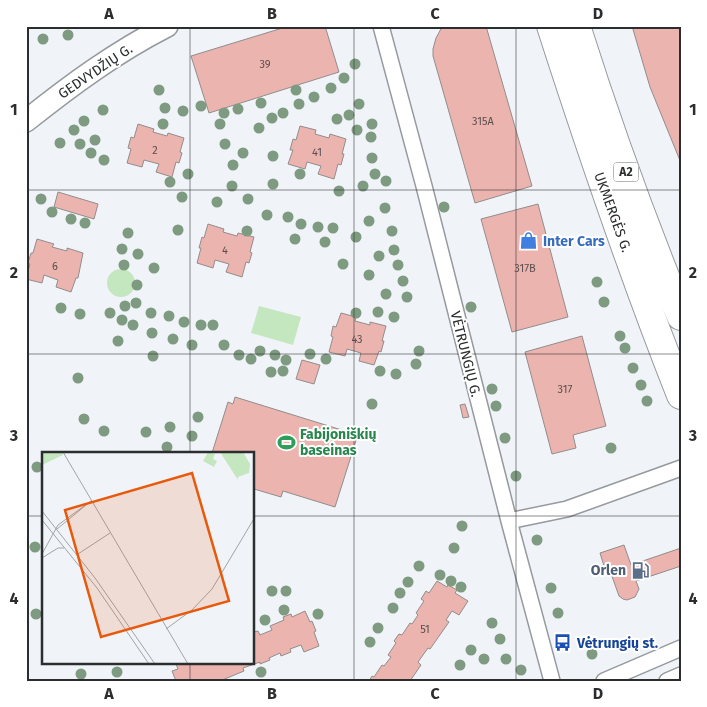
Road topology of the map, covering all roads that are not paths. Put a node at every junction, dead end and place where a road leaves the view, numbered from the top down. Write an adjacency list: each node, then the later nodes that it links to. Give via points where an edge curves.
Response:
1 (167, 26): 5 (main road, GEDVYDŽIŲ G., via 71,85)
2 (381, 26): 9 (street, VĖTRUNGIŲ G.)
3 (551, 26): 7 (highway, UKMERGĖS G. / A2, via 595,161)
4 (576, 26): 6 (highway, UKMERGĖS G. / A2, via 627,176)
5 (26, 121)
6 (681, 316)
7 (681, 395)
8 (681, 468): 9 (street, via 567,509)
9 (509, 521): 12 (street, VĖTRUNGIŲ G.)
10 (681, 648): 13 (street)
11 (681, 675): 14 (street)
12 (552, 681)
13 (604, 681)
14 (667, 681)

